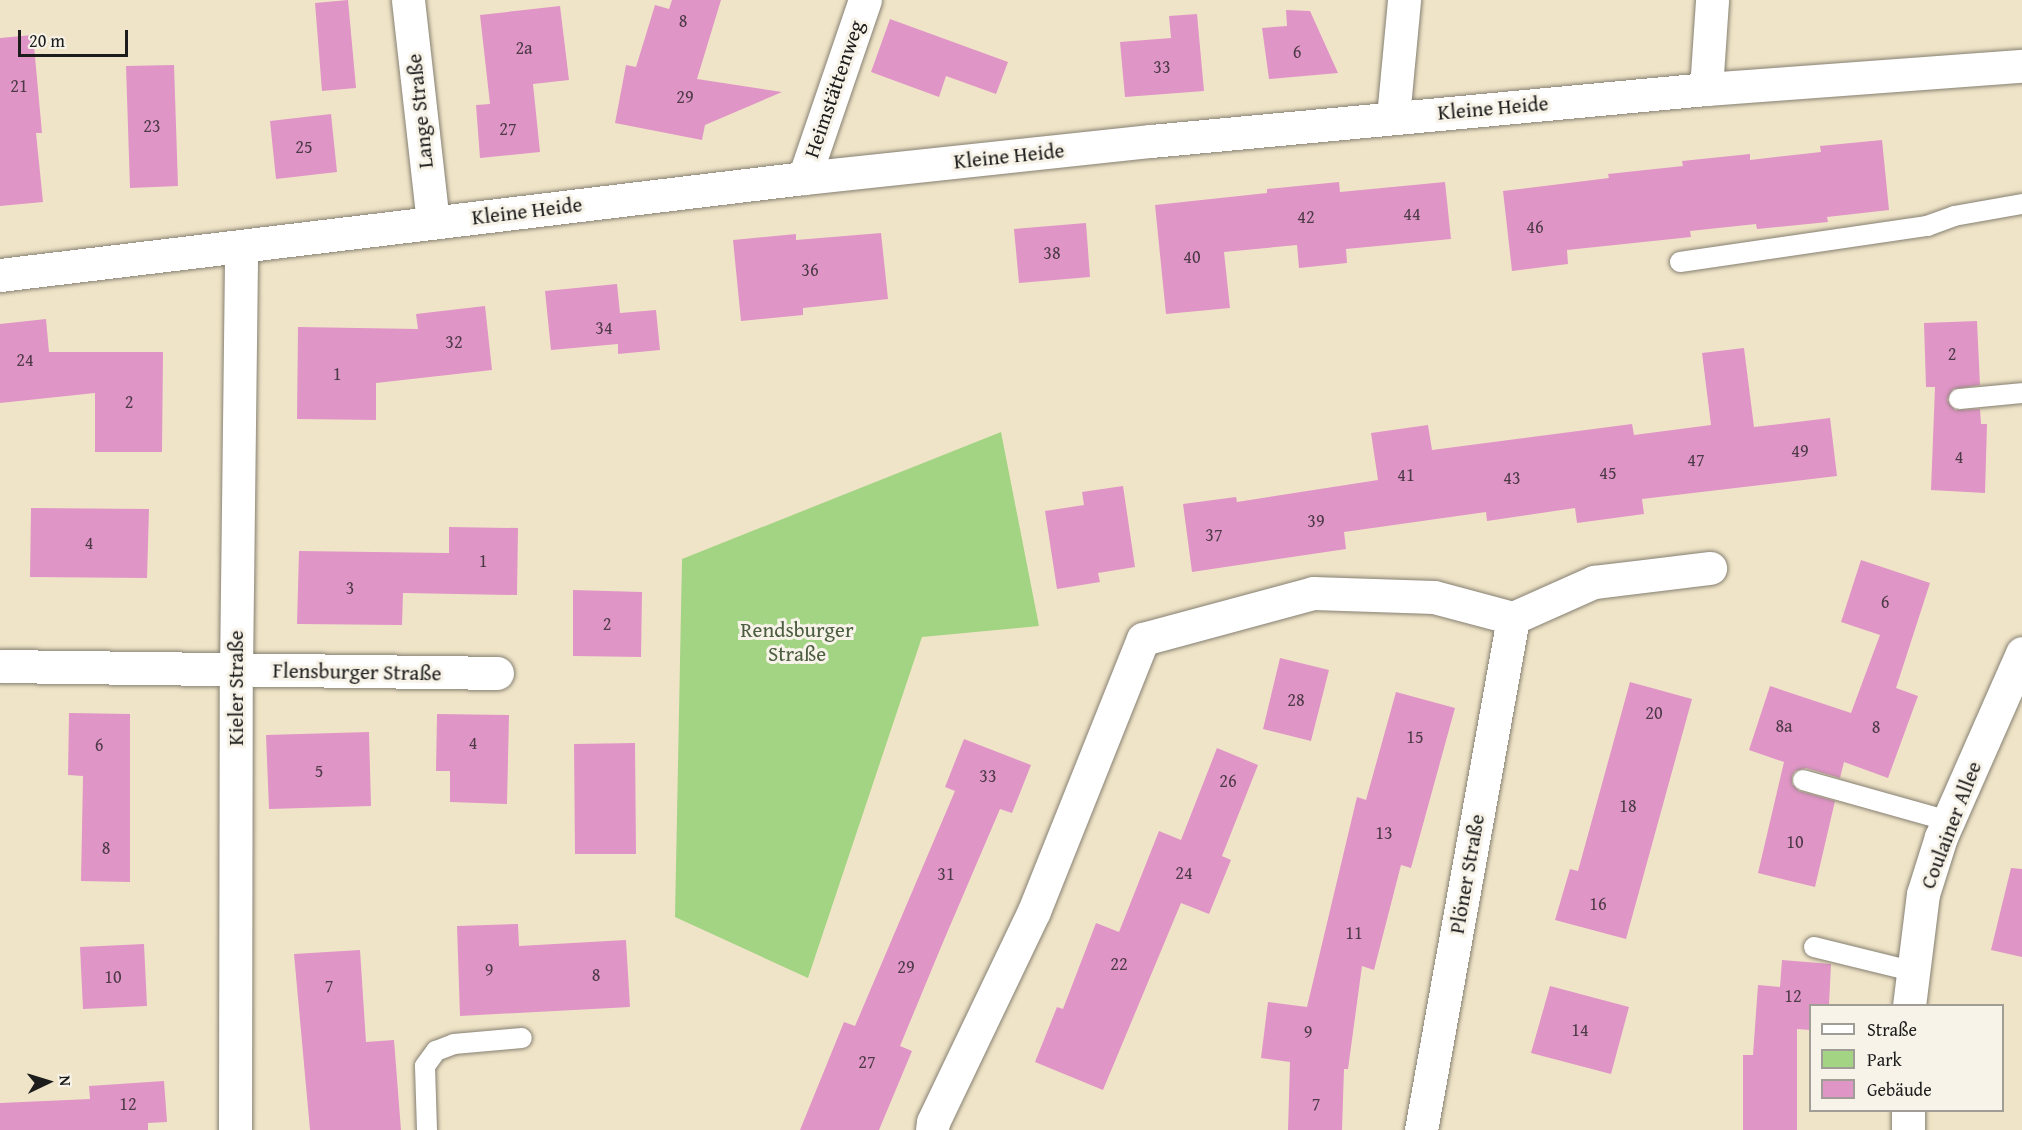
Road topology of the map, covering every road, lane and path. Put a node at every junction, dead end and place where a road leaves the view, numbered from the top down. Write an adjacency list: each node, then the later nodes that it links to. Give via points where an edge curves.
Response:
1 (408, 0): 10 (street, Lange Straße)
2 (865, 0): 8 (street, Heimstättenweg)
3 (1404, 0): 7 (street)
4 (1712, 0): 6 (street)
5 (2022, 66): 6 (street, Kleine Heide)
6 (1706, 89): 7 (street, Kleine Heide)
7 (1393, 117): 8 (street, Kleine Heide)
8 (804, 178): 10 (street, Kleine Heide)
9 (2022, 204): 12 (lane, via 1954,216 1927,226)
10 (433, 222): 11 (street, Kleine Heide)
11 (241, 247): 13 (street, Kleine Heide); 20 (street, Kieler Straße)
12 (1680, 262)
13 (0, 275)
14 (2022, 393): 15 (lane)
15 (1959, 399)
16 (1710, 568): 17 (street, via 1594,582)
17 (1513, 618): 31 (street, via 1434,597 1313,593 1143,639 1034,911); 32 (street, Plöner Straße)
18 (2022, 653): 23 (street, Coulainer Allee)
19 (1, 666): 20 (street, Flensburger Straße)
20 (236, 670): 21 (street, Flensburger Straße); 29 (street, Kieler Straße)
21 (497, 673)
22 (1803, 780): 23 (lane)
23 (1949, 821): 25 (street, Coulainer Allee, via 1923,894)
24 (1814, 947): 25 (lane)
25 (1912, 970): 26 (street, Coulainer Allee)
26 (1909, 1004)
27 (522, 1038): 30 (lane, via 454,1044 436,1052 425,1066)
28 (1908, 1112): 33 (street)
29 (235, 1130)
30 (427, 1130)
31 (932, 1130)
32 (1421, 1130)
33 (1908, 1130)

